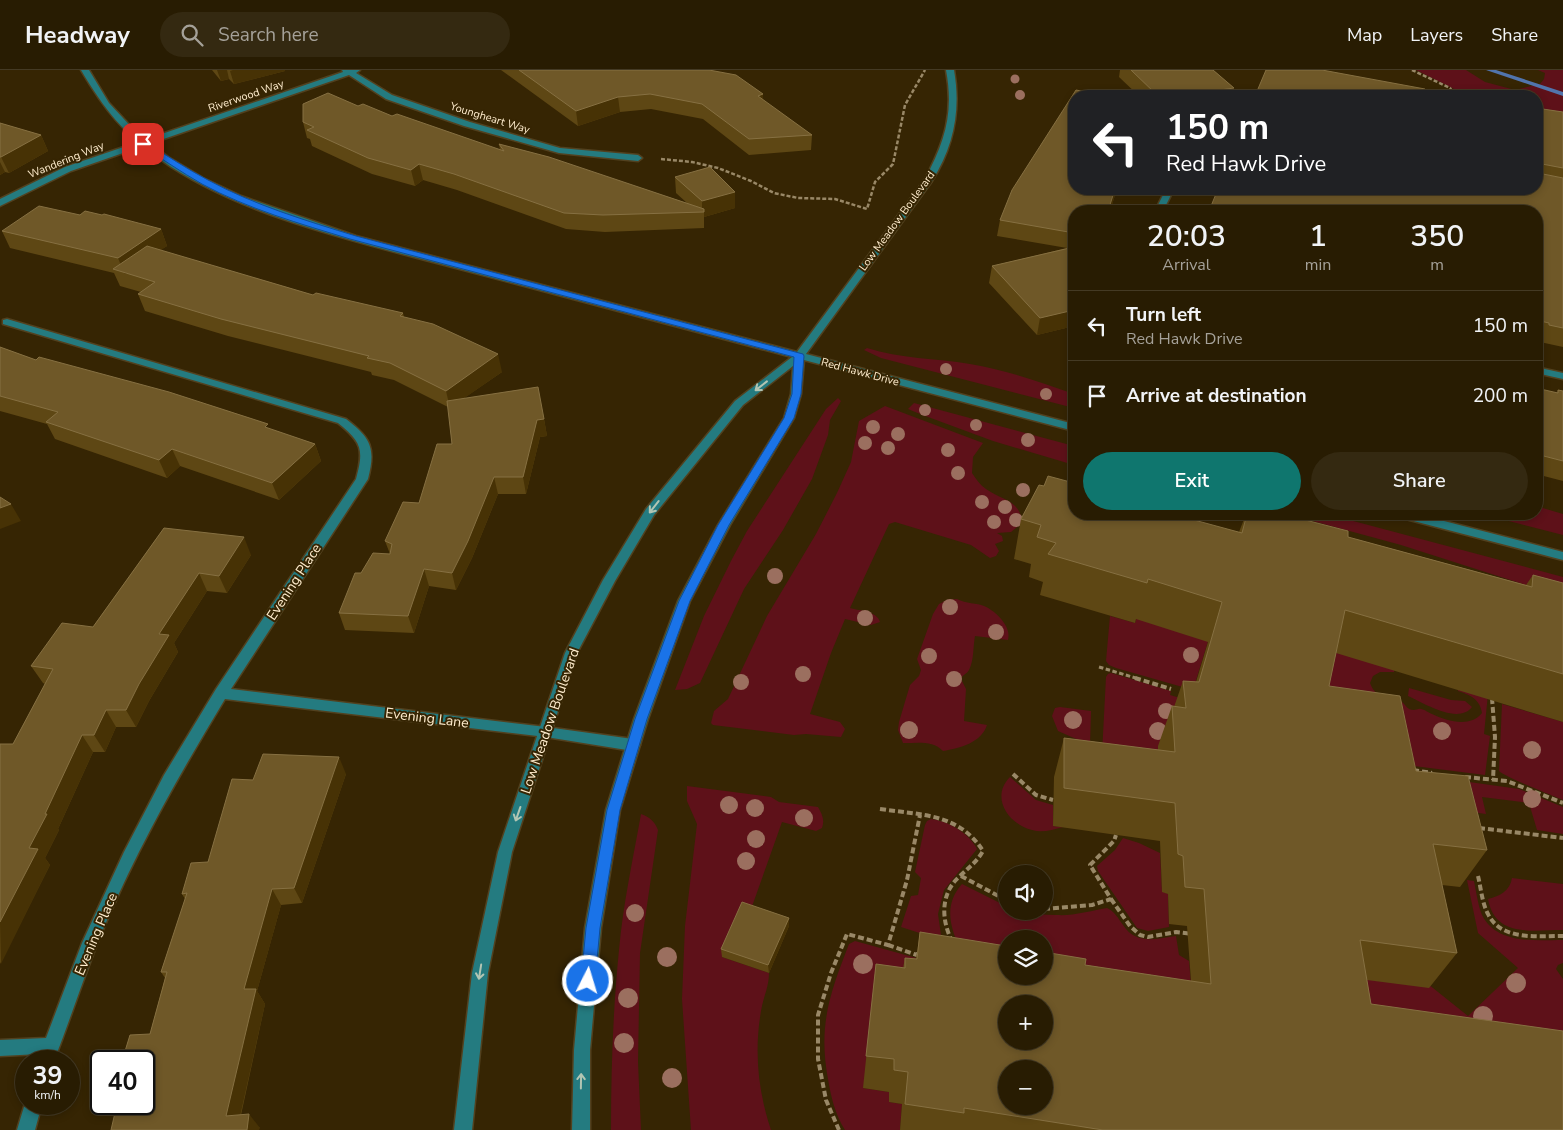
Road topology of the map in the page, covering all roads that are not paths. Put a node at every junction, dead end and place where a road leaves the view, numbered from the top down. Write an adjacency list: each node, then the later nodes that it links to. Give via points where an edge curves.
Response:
1 (85, 70): 4 (street, Red Hawk Drive, via 104,102)
2 (950, 70): 8 (street, Low Meadow Boulevard, via 955,109 942,156 929,179)
3 (350, 71): 4 (street, Riverwood Way); 5 (street, Youngheart Way, via 389,97 467,124 560,150)
4 (143, 144): 6 (street, Wandering Way, via 68,169); 8 (street, Red Hawk Drive, via 239,198 308,224)
5 (638, 158)
6 (0, 203)
7 (8, 322): 14 (street, Evening Place, via 327,415 342,421 362,440 368,459 362,479)
8 (799, 356): 11 (street, Red Hawk Drive); 15 (street, Low Meadow Boulevard, one-way to 15, via 739,403 650,512 609,580 571,653); 16 (street, via 796,394 789,418 724,525 684,601)
9 (1543, 372): 10 (street)
10 (1563, 376)
11 (1068, 426)
12 (1425, 520): 13 (street)
13 (1563, 556)
14 (221, 693): 15 (street, Evening Lane); 19 (street, Evening Place, via 169,779 129,857 90,944)
15 (546, 732): 16 (street, Evening Lane); 22 (street, Low Meadow Boulevard, one-way to 22, via 505,852 480,973)
16 (633, 745): 23 (street, one-way to 16, via 582,1050 593,928 613,810)
17 (0, 1048): 18 (street)
18 (16, 1050)
19 (50, 1050)
20 (31, 1115): 21 (street)
21 (26, 1130)
22 (463, 1130)
23 (581, 1130)

